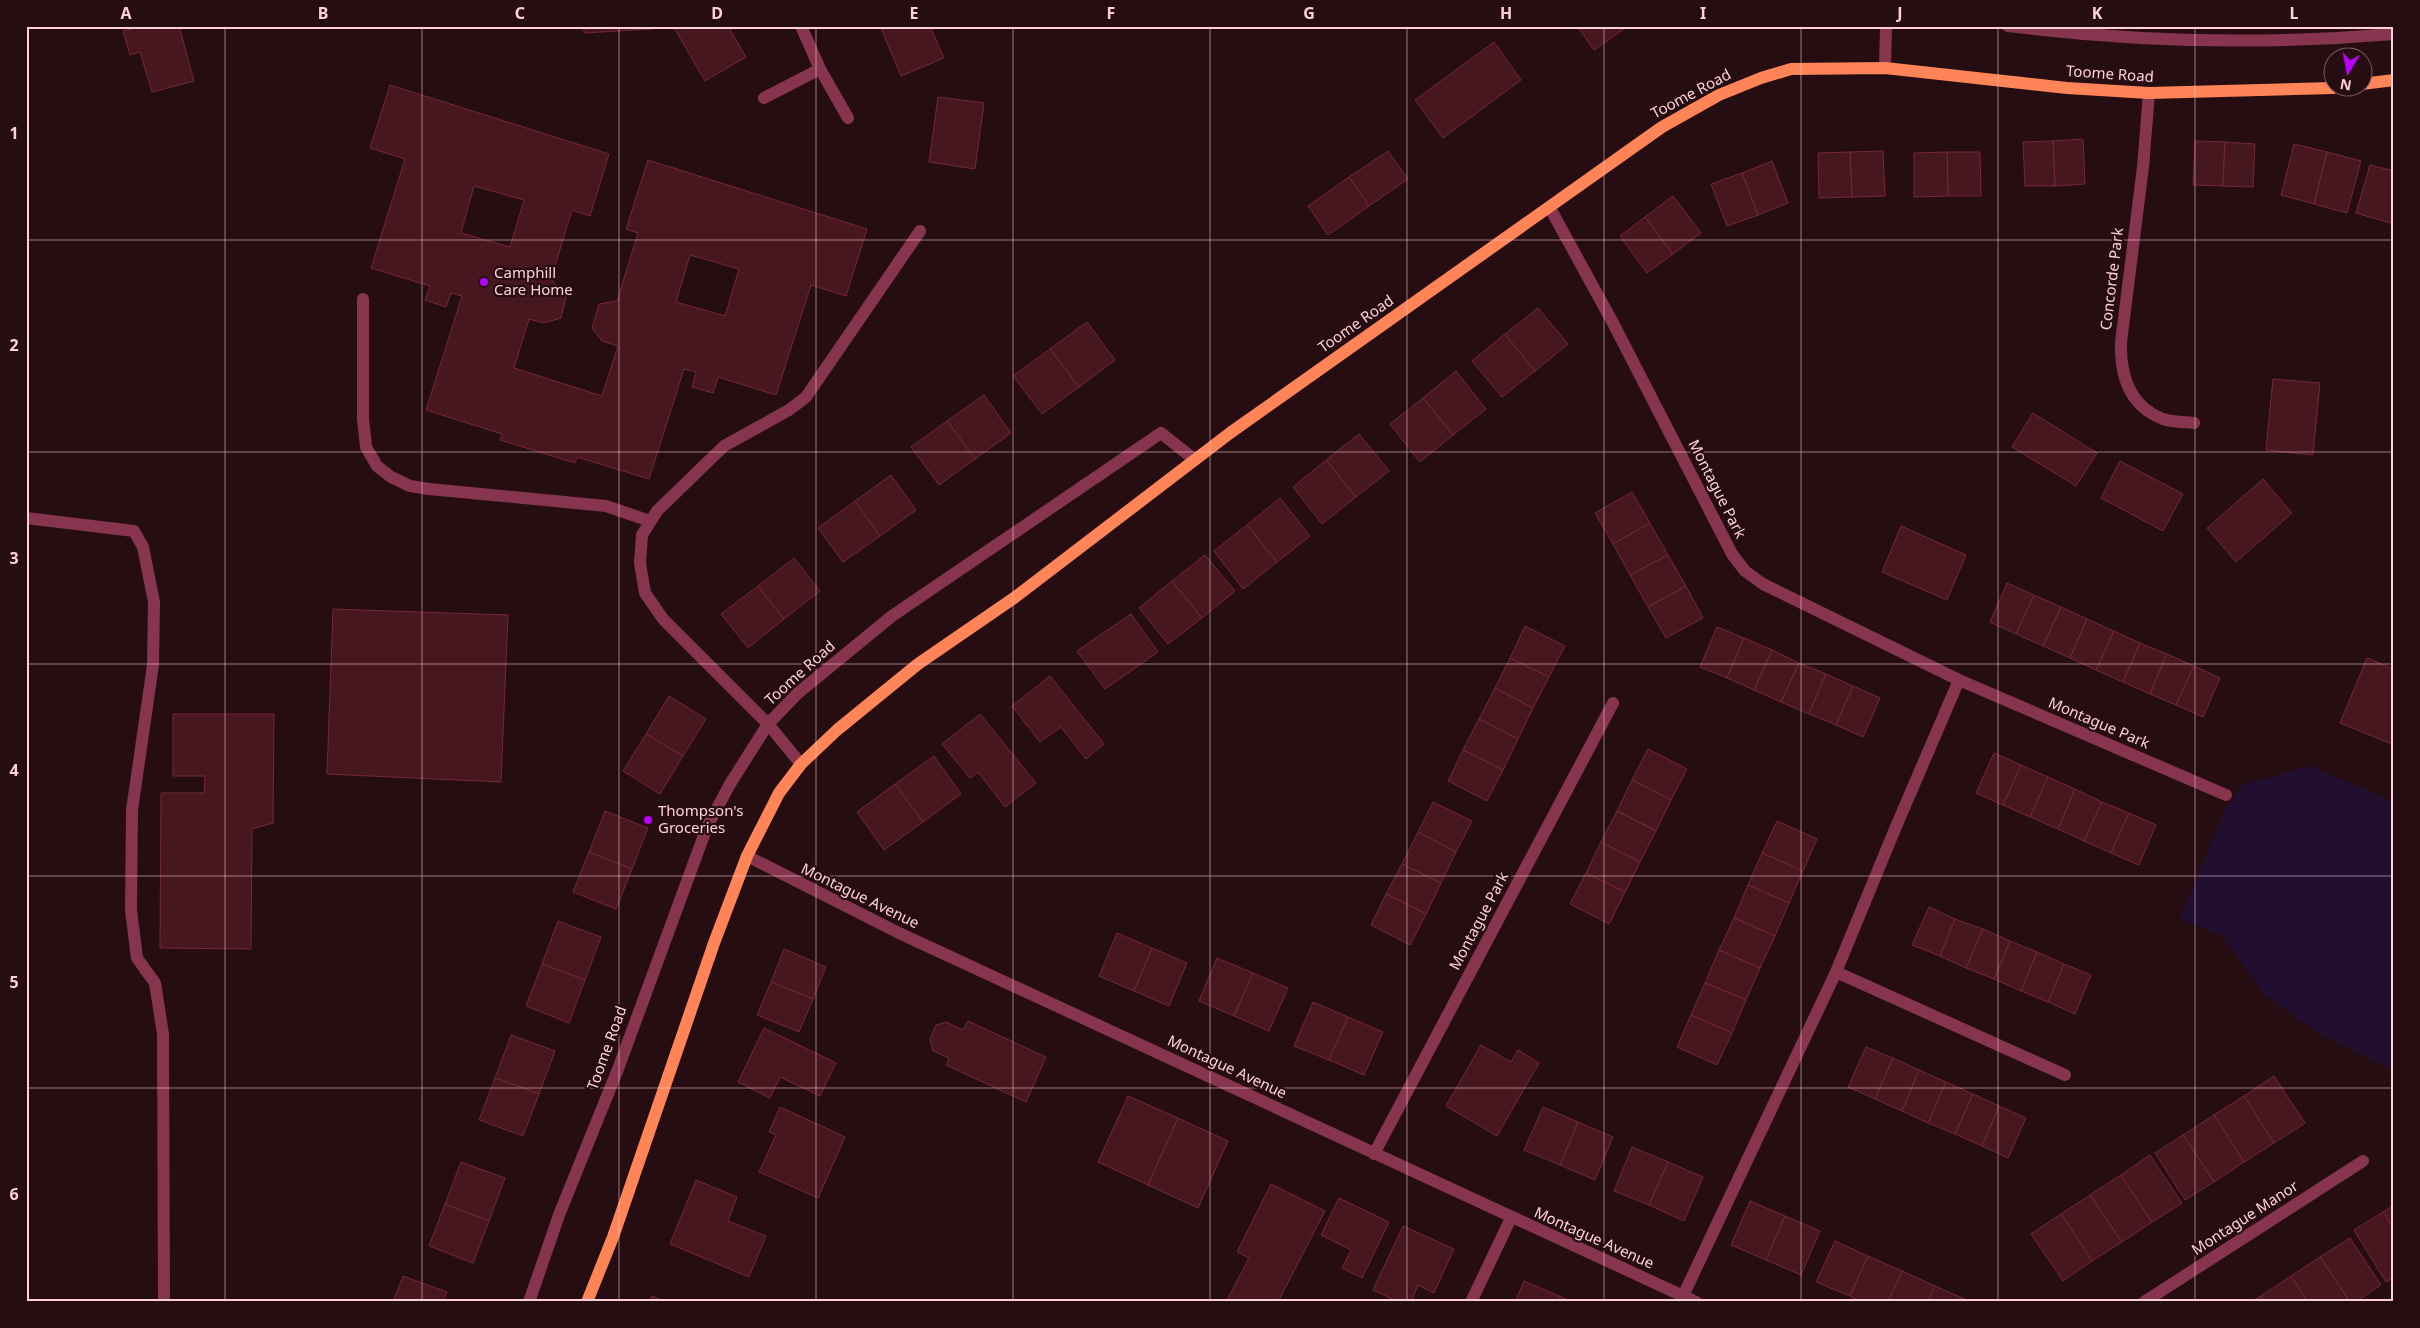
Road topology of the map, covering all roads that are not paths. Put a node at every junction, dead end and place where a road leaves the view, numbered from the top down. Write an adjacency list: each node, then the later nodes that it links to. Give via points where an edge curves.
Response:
1 (801, 26): 6 (street)
2 (1886, 26): 5 (street)
3 (2008, 26): 4 (street, via 2078,35 2194,41)
4 (2394, 34)
5 (1885, 68): 10 (main road, Toome Road, via 2067,88); 13 (main road, Toome Road, via 1791,69 1719,94 1662,127)
6 (820, 69): 11 (street); 12 (street)
7 (2394, 80): 8 (main road)
8 (2372, 83)
9 (2322, 88): 10 (main road, Toome Road)
10 (2149, 93): 16 (street, Concorde Park, via 2121,342 2122,368 2138,403 2165,419)
11 (764, 98)
12 (848, 118)
13 (1550, 208): 17 (main road, Toome Road); 20 (street, Montague Park, via 1732,554 1745,571 1763,584)
14 (920, 231): 19 (street, via 806,398 724,446 657,511)
15 (363, 299): 19 (street, via 366,447 378,466 391,477 410,486 429,489 606,506)
16 (2194, 423)
17 (1196, 460): 22 (street, Toome Road, via 1161,433 892,616 798,693); 23 (main road, Toome Road, via 1014,598 918,664)
18 (26, 518): 32 (street, via 134,531 143,547 154,602 152,665 132,810 131,910 137,958 155,983 163,1034)
19 (650, 522): 22 (street, via 642,535 640,563 645,593 663,618)
20 (1960, 680): 24 (street, Montague Park); 26 (street)
21 (1613, 703): 28 (street, Montague Park)
22 (768, 724): 23 (street); 33 (street, Toome Road, via 707,827)
23 (801, 764): 25 (main road, Toome Road, via 779,793)
24 (2226, 795)
25 (747, 856): 28 (street, Montague Avenue, via 899,933); 34 (main road, Toome Road, via 613,1237)
26 (1836, 972): 27 (street); 31 (street)
27 (2064, 1075)
28 (1374, 1154): 30 (street, Montague Avenue)
29 (2363, 1161): 37 (street, Montague Manor)
30 (1511, 1218): 31 (street, Montague Avenue); 35 (street)
31 (1683, 1296): 36 (street, Montague Avenue)
32 (164, 1302)
33 (529, 1302)
34 (587, 1302)
35 (1471, 1302)
36 (1696, 1302)
37 (2144, 1302)

